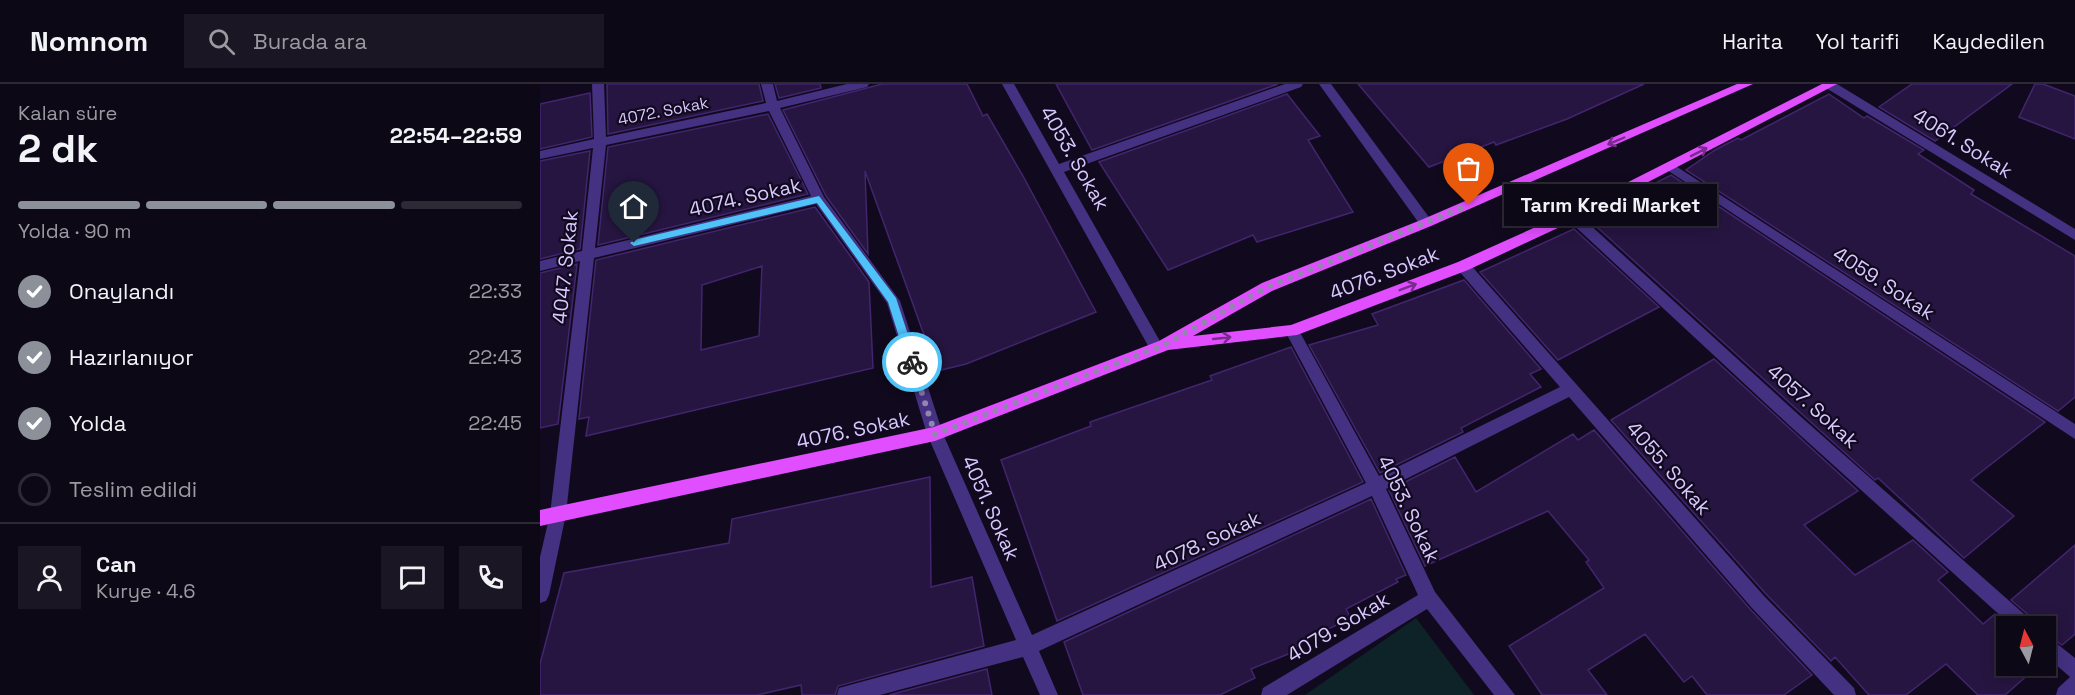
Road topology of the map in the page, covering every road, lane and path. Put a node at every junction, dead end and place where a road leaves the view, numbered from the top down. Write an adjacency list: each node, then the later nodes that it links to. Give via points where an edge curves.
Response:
1 (598, 84): 10 (street, 4047. Sokak)
2 (767, 84): 9 (street, 4051. Sokak)
3 (863, 84): 9 (street, 4072. Sokak)
4 (1008, 84): 13 (street, 4053. Sokak)
5 (1297, 84): 13 (street)
6 (1324, 84): 16 (street)
7 (1747, 84): 16 (main road, 4076. Sokak, one-way to 16)
8 (1830, 84): 12 (main road, 4076. Sokak, one-way to 8); 17 (street, 4061. Sokak)
9 (773, 106): 10 (street, 4072. Sokak); 14 (street, 4051. Sokak)
10 (600, 141): 11 (street, 4072. Sokak); 18 (street, 4047. Sokak)
11 (540, 155)
12 (1671, 167): 15 (main road, 4076. Sokak); 24 (street, 4059. Sokak)
13 (1058, 169): 22 (street, 4053. Sokak)
14 (819, 199): 18 (street, 4074. Sokak); 25 (street, 4051. Sokak, via 893,301)
15 (1572, 216): 20 (main road, 4076. Sokak); 31 (street, 4057. Sokak)
16 (1426, 223): 22 (main road, 4076. Sokak, via 1267,287)
17 (2075, 235)
18 (588, 254): 19 (street, 4074. Sokak); 27 (street, 4047. Sokak)
19 (540, 266)
20 (1463, 266): 21 (main road, 4076. Sokak, one-way to 20); 23 (street, 4055. Sokak)
21 (1292, 331): 22 (main road, 4076. Sokak, one-way to 21); 26 (street, 4053. Sokak)
22 (1160, 346): 25 (main road, 4076. Sokak)
23 (1572, 388): 26 (street, 4078. Sokak); 40 (street, 4055. Sokak, via 1758,602)
24 (2075, 432)
25 (935, 434): 27 (main road, 4076. Sokak); 32 (street, 4051. Sokak)
26 (1376, 486): 30 (street, 4053. Sokak); 32 (street, 4078. Sokak)
27 (558, 514): 28 (main road, 4076. Sokak); 29 (street, 4047. Sokak)
28 (540, 518)
29 (540, 595)
30 (1429, 598): 38 (street, 4079. Sokak); 39 (street, 4053. Sokak)
31 (2014, 616)
32 (1029, 646): 36 (street, 4078. Sokak); 37 (street, 4051. Sokak)
33 (2056, 653): 34 (street)
34 (2075, 670)
35 (2075, 684): 41 (street)
36 (846, 695)
37 (1049, 695)
38 (1270, 695)
39 (1506, 695)
40 (1847, 695)
41 (2065, 695)

